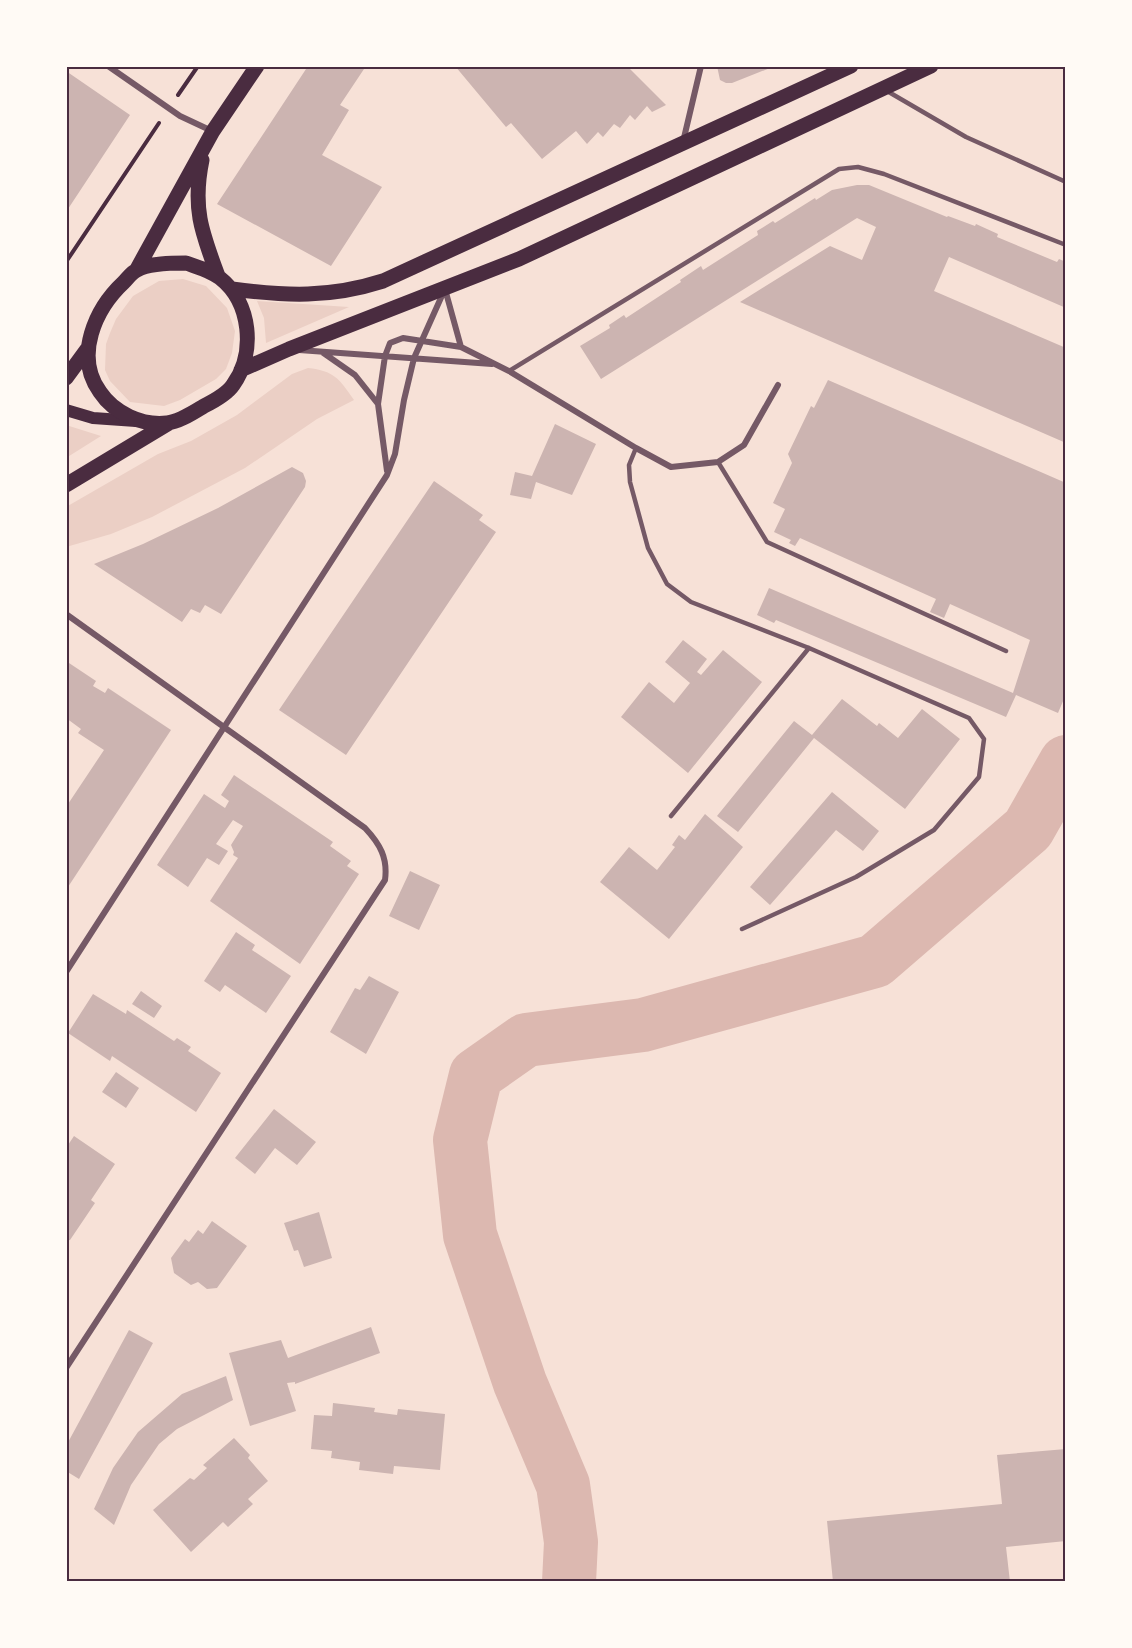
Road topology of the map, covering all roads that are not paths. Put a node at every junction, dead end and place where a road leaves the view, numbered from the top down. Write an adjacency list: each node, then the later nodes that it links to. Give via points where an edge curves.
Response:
1 (108, 66): 7 (street, via 180,116)
2 (257, 66): 7 (main road)
3 (701, 66): 8 (street)
4 (851, 66): 8 (main road)
5 (931, 66): 6 (main road)
6 (884, 89): 10 (lane, via 966,137); 15 (main road, via 519,259)
7 (213, 131): 9 (main road)
8 (682, 143): 14 (main road, via 374,284 318,295)
9 (205, 146): 12 (main road); 13 (main road, via 197,183 197,208)
10 (1066, 182)
11 (1066, 245): 25 (lane, via 884,174 858,166 839,169)
12 (137, 269): 13 (main road, via 186,263); 18 (main road, via 99,313)
13 (218, 276): 14 (main road)
14 (232, 289): 24 (main road, via 248,334 248,351)
15 (445, 289): 16 (street); 17 (street); 19 (main road)
16 (423, 340): 17 (street); 21 (street, via 403,338 390,343); 22 (street)
17 (461, 347): 23 (street)
18 (88, 348): 26 (main road); 30 (main road, via 98,391 110,405)
19 (289, 349): 20 (street); 24 (main road)
20 (321, 351): 21 (street); 28 (street, via 356,375)
21 (385, 356): 22 (street); 28 (street)
22 (414, 358): 23 (street); 34 (street, via 395,454)
23 (496, 365): 25 (street)
24 (241, 370): 31 (main road, via 233,386 217,399)
25 (509, 371): 32 (street)
26 (67, 376)
27 (778, 385): 33 (street, via 744,445)
28 (378, 404): 34 (street)
29 (66, 410): 30 (main road, via 93,418)
30 (140, 421): 31 (main road)
31 (169, 423): 35 (main road)
32 (636, 448): 33 (street, via 671,467); 37 (lane, via 629,465 630,482 648,548 667,584 691,602)
33 (718, 462): 38 (lane, via 767,542)
34 (387, 475): 39 (street)
35 (66, 485)
36 (66, 614): 39 (street)
37 (809, 648): 40 (lane); 41 (lane, via 969,718 984,739 979,777 934,830 856,877)
38 (1006, 651)
39 (224, 728): 42 (street); 43 (street, via 365,828 385,856 385,880)
40 (671, 816)
41 (742, 928)
42 (66, 972)
43 (66, 1368)

